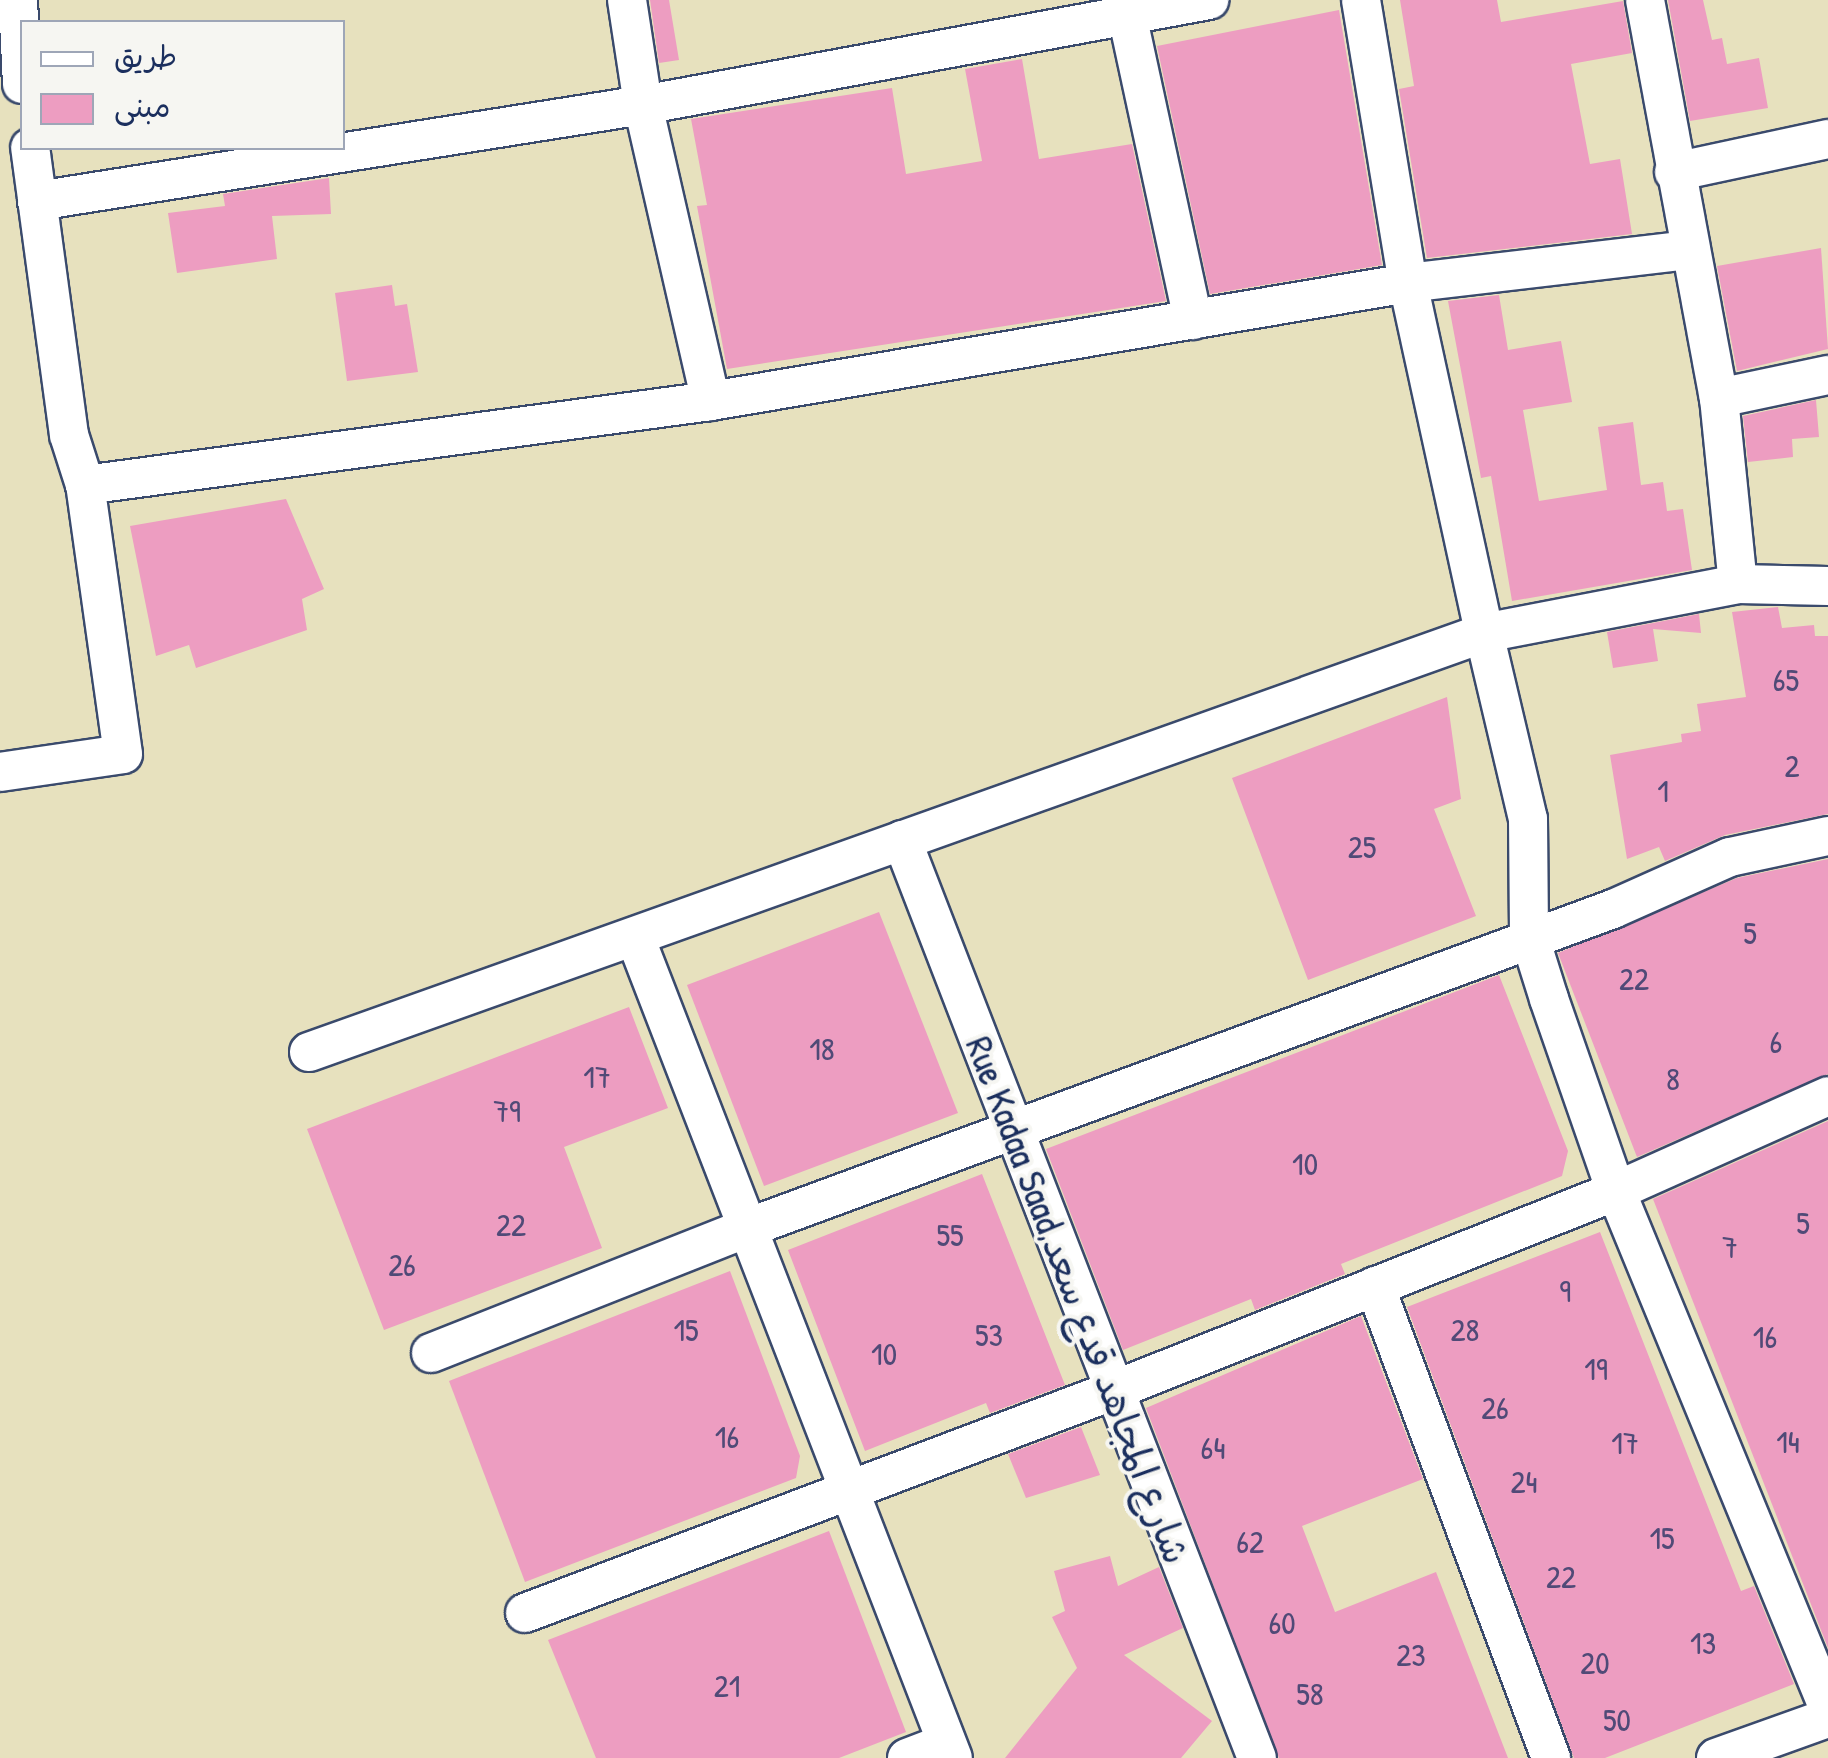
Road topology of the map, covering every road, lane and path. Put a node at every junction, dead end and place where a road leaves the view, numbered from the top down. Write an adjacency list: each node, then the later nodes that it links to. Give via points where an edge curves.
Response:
1 (18, 0): 7 (street)
2 (626, 0): 8 (street)
3 (1209, 0): 6 (street)
4 (1361, 0): 14 (street)
5 (1645, 0): 11 (street)
6 (1128, 19): 8 (street); 15 (street)
7 (20, 42)
8 (643, 104): 12 (street); 18 (street)
9 (1828, 138): 11 (street)
10 (30, 150): 12 (street)
11 (1674, 172): 13 (street)
12 (36, 201): 19 (street, via 69,435)
13 (1688, 250): 14 (street); 17 (street)
14 (1408, 283): 15 (street); 22 (street)
15 (1194, 320): 18 (street)
16 (1828, 375): 17 (street)
17 (1719, 398): 20 (street)
18 (710, 402): 19 (street)
19 (85, 486): 23 (street, via 123,754)
20 (1738, 584): 21 (street); 22 (street)
21 (1828, 586)
22 (1484, 634): 25 (street); 26 (street, via 1528,819)
23 (0, 772)
24 (1828, 836): 26 (street, via 1730,857 1613,909)
25 (902, 840): 27 (street); 30 (street, Rue Kadaa Saad,شارع المجاهد قدع سعد)
26 (1529, 935): 30 (street); 31 (street)
27 (635, 937): 28 (street); 32 (street)
28 (309, 1052)
29 (1828, 1096): 31 (street)
30 (1010, 1130): 32 (street); 35 (street, Rue Kadaa Saad,شارع المجاهد قدع سعد)
31 (1616, 1191): 33 (street); 38 (street)
32 (750, 1227): 34 (street); 36 (street)
33 (1375, 1286): 35 (street); 43 (street)
34 (431, 1353)
35 (1112, 1391): 36 (street); 42 (street, Rue Kadaa Saad,شارع المجاهد قدع سعد)
36 (849, 1486): 37 (street); 40 (street)
37 (525, 1613)
38 (1828, 1707)
39 (1828, 1718): 44 (street)
40 (949, 1751): 41 (street)
41 (907, 1758)
42 (1257, 1758)
43 (1550, 1758)
44 (1716, 1758)

